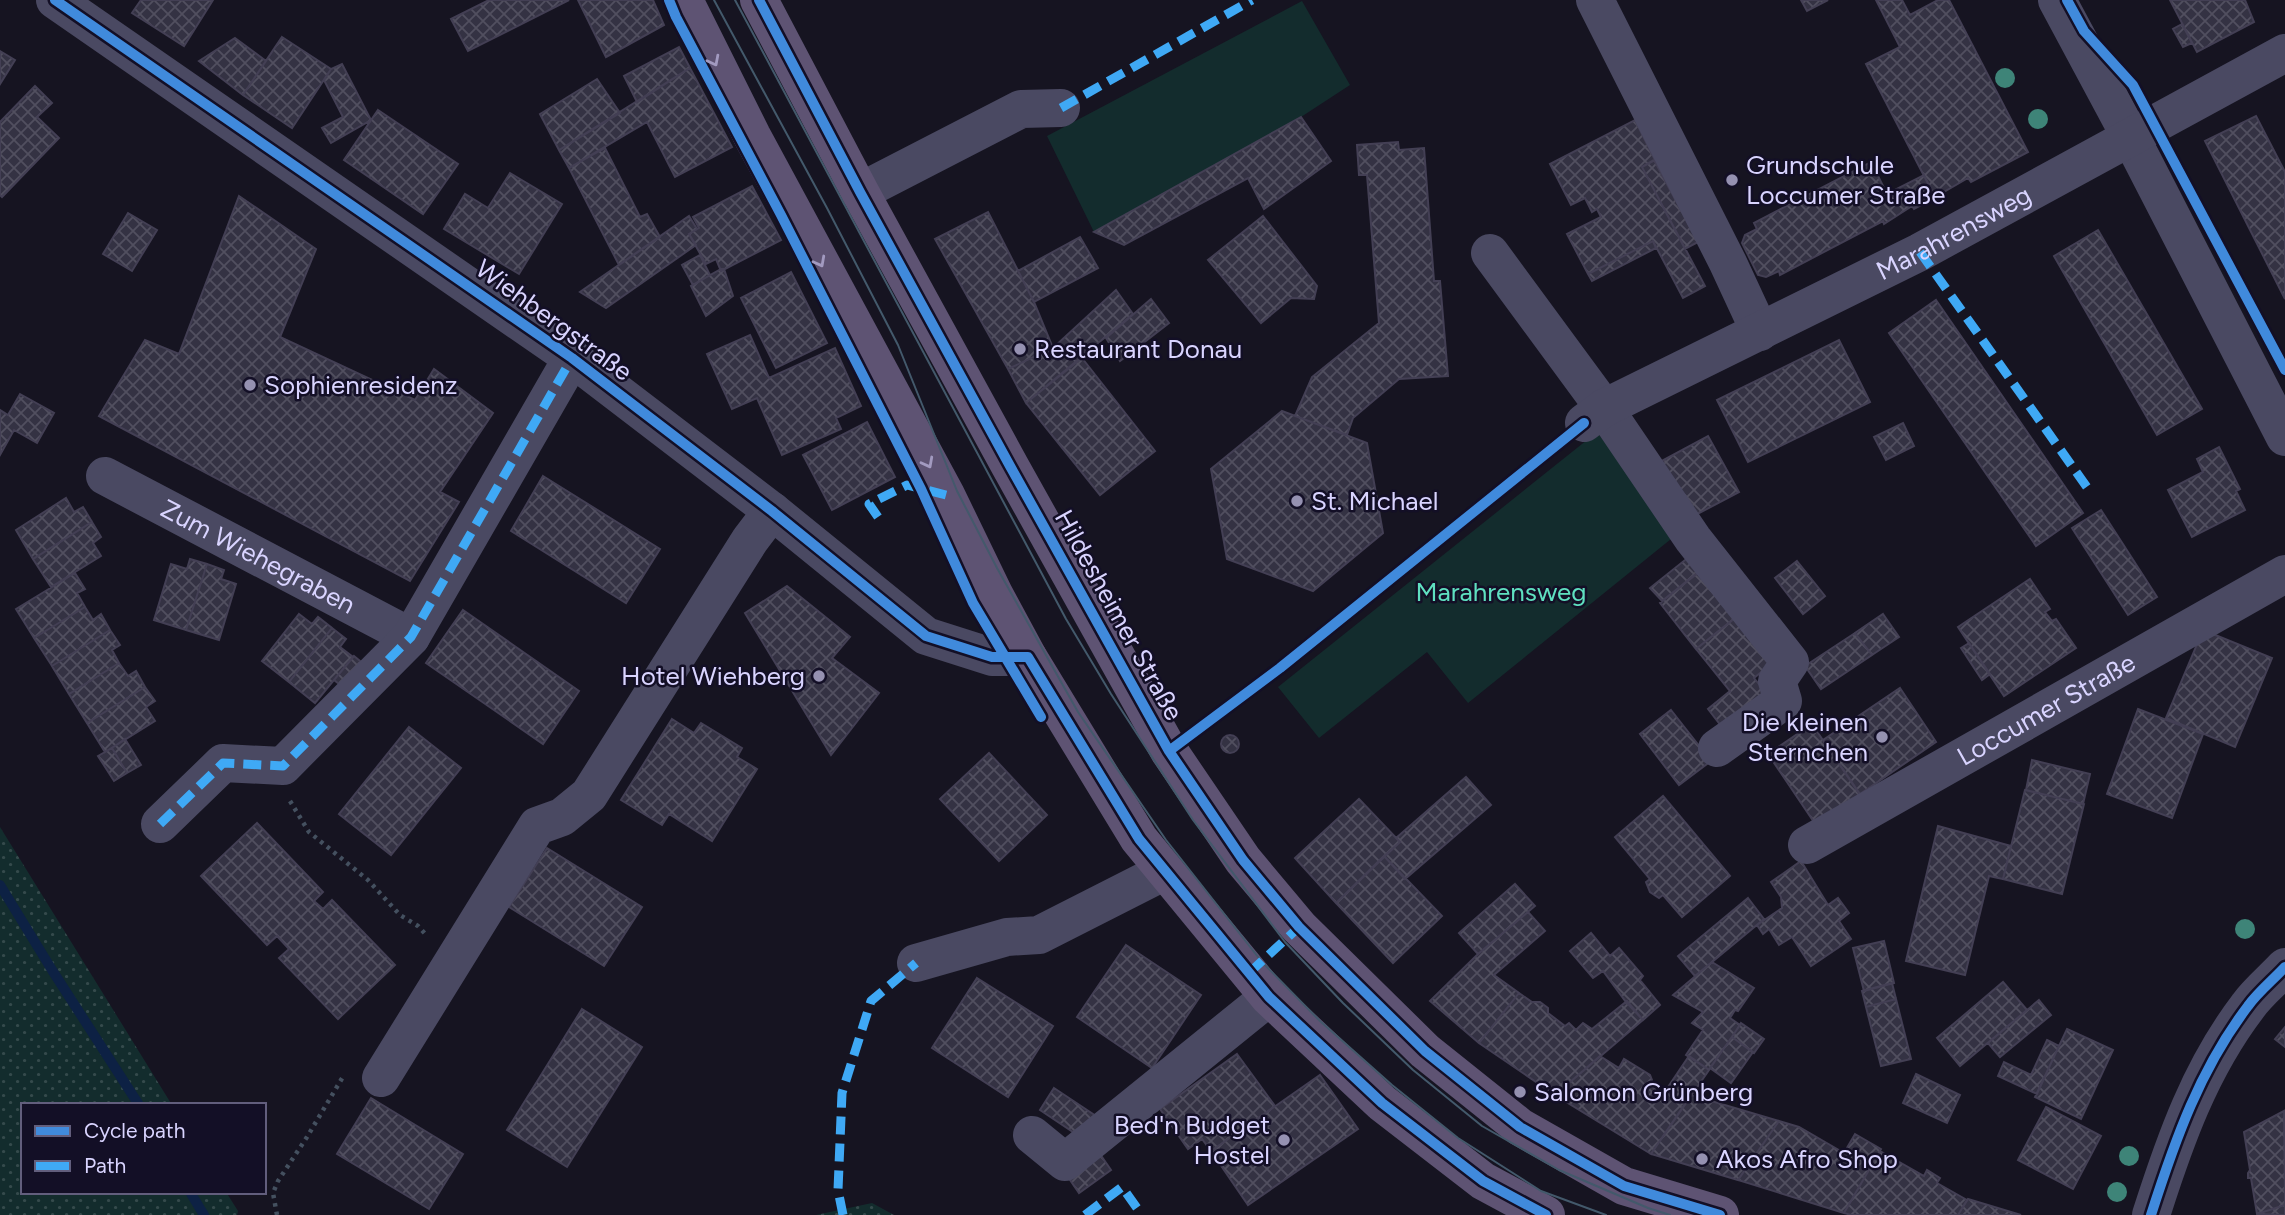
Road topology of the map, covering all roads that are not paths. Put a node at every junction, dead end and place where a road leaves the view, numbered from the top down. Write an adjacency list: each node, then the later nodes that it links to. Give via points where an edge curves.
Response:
1 (55, 0): 12 (street, Wiehbergstraße)
2 (684, 0): 19 (main road, one-way to 19)
3 (759, 0): 9 (main road, Hildesheimer Straße)
4 (1595, 0): 11 (street)
5 (2057, 0): 8 (street)
6 (2285, 53): 8 (street, Marahrensweg)
7 (1061, 108): 9 (street, via 1021,109)
8 (2131, 138): 11 (street, Marahrensweg); 14 (street)
9 (860, 192): 30 (main road, Hildesheimer Straße, via 1169,751 1267,889 1299,927 1425,1051 1520,1128 1624,1186)
10 (1490, 253): 13 (street)
11 (1760, 332): 13 (street, Marahrensweg)
12 (572, 358): 16 (street, Wiehbergstraße); 18 (street)
13 (1594, 415): 20 (street, via 1790,662 1777,681 1783,701)
14 (2285, 438)
15 (105, 476): 18 (street, Zum Wiehegraben)
16 (772, 511): 19 (street, Wiehbergstraße, via 926,636 992,657); 27 (street, via 589,795 562,817 537,826)
17 (2285, 574): 22 (street, Loccumer Straße)
18 (411, 637): 21 (street, via 283,766 223,763)
19 (1027, 657): 23 (main road, via 1139,839)
20 (1717, 748)
21 (160, 824)
22 (1807, 845)
23 (1165, 871): 24 (street, via 1039,935 1007,937); 26 (main road)
24 (916, 964)
25 (2285, 967): 31 (street, via 2248,1005 2205,1070 2174,1143)
26 (1269, 997): 28 (street, via 1065,1162); 29 (main road, via 1382,1103 1483,1181)
27 (381, 1078)
28 (1032, 1135)
29 (1546, 1215)
30 (1720, 1215)
31 (2151, 1215)

